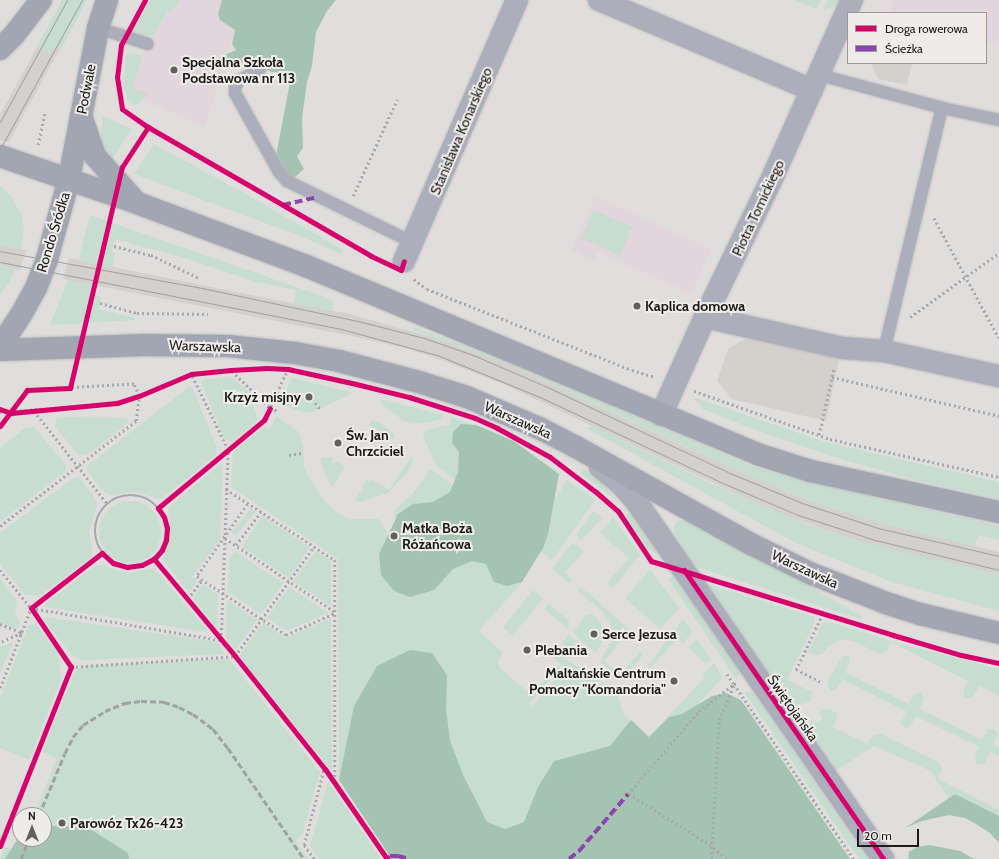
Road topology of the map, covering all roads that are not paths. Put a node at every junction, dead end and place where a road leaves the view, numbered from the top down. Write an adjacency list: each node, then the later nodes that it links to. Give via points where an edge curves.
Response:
1 (40, 0): 8 (main road)
2 (107, 0): 6 (main road, Podwale)
3 (517, 0): 17 (street, Stanisława Konarskiego)
4 (598, 0): 10 (street)
5 (852, 0): 10 (street, Piotra Tomickiego)
6 (98, 28): 7 (lane); 12 (main road, Podwale)
7 (148, 44)
8 (0, 49)
9 (260, 69): 17 (lane, via 240,80 235,87 235,93 279,172 287,181 346,210)
10 (816, 83): 11 (lane); 18 (street, Piotra Tomickiego)
11 (942, 108): 13 (lane); 19 (lane)
12 (81, 114): 15 (main road, Podwale); 16 (main road, via 95,156)
13 (999, 120)
14 (0, 156): 15 (main road, Rondo Śródka)
15 (69, 179): 16 (main road); 20 (main road, Rondo Śródka, via 47,259 36,288)
16 (137, 203): 23 (main road, via 306,266)
17 (408, 251)
18 (705, 317): 19 (street, via 838,346); 23 (street, Piotra Tomickiego)
19 (886, 342): 22 (street)
20 (0, 347)
21 (0, 350): 24 (main road, Warszawska, via 184,345 228,346 295,353 380,371 459,395)
22 (999, 376)
23 (661, 415): 25 (main road, via 798,468)
24 (576, 447): 26 (main road, Warszawska, via 751,544 812,574 920,614); 27 (street, Świętojańska, via 621,484 636,501)
25 (999, 512)
26 (999, 633)
27 (883, 859)

